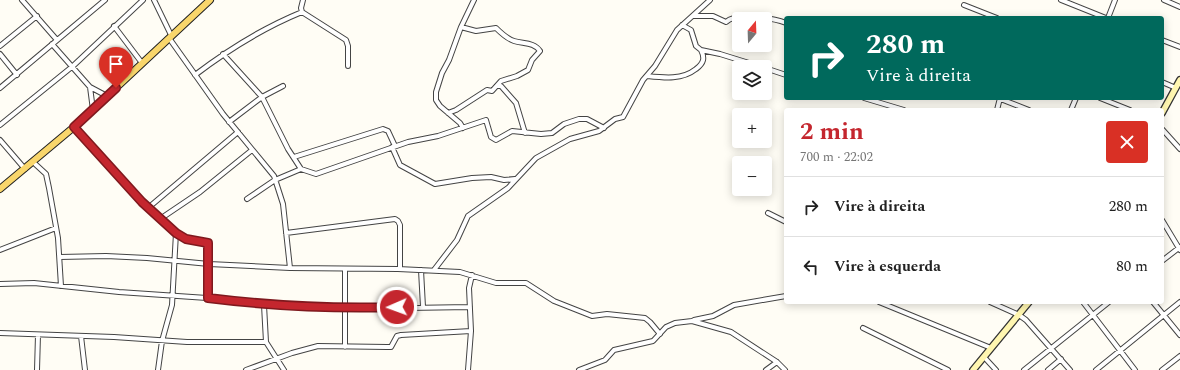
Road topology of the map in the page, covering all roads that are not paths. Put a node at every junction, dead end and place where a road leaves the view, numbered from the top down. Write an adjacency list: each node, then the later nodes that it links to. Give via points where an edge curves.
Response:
1 (22, 0): 15 (street)
2 (105, 0): 25 (street)
3 (143, 0): 22 (street)
4 (154, 0): 24 (street)
5 (210, 0): 24 (main road)
6 (303, 0): 14 (street)
7 (474, 0): 23 (street)
8 (710, 0): 16 (street)
9 (1061, 0): 18 (street)
10 (1115, 0): 19 (street)
11 (1164, 0): 13 (street)
12 (964, 5): 17 (street)
13 (1180, 7)
14 (302, 12): 32 (street, via 260,31); 36 (street, via 346,40)
15 (38, 16): 25 (street); 28 (street)
16 (693, 16): 20 (street, via 713,16 726,22 734,17 768,18); 21 (street)
17 (992, 16)
18 (1102, 16)
19 (1108, 16)
20 (784, 22)
21 (682, 25): 30 (street, via 691,30 696,46); 41 (street)
22 (114, 26): 34 (street); 35 (street)
23 (461, 27): 45 (street, via 476,30 496,28 512,41 531,45 540,51 528,70 501,81); 59 (street, via 436,92 436,100)
24 (170, 37): 34 (main road); 40 (street)
25 (57, 40): 27 (street)
26 (1164, 41): 29 (street)
27 (52, 44): 35 (street); 39 (street)
28 (0, 46)
29 (1180, 47)
30 (701, 50): 33 (street); 41 (street, via 704,61 687,75 668,78)
31 (0, 54): 39 (street)
32 (223, 54): 40 (street); 50 (street)
33 (739, 60)
34 (142, 63): 49 (main road)
35 (73, 66): 46 (street); 61 (street)
36 (348, 66)
37 (772, 70): 38 (street)
38 (784, 74)
39 (17, 75): 47 (street)
40 (195, 75): 60 (street)
41 (647, 76): 64 (street, via 623,117 615,119)
42 (1180, 80): 48 (main road)
43 (1164, 83): 48 (street)
44 (283, 86): 50 (street)
45 (498, 86): 59 (street); 67 (street, via 501,86 516,103)
46 (90, 87): 49 (street); 58 (street)
47 (0, 88)
48 (1176, 88): 57 (main road)
49 (107, 96): 58 (main road)
50 (262, 97): 60 (street); 72 (street)
51 (870, 100): 54 (street)
52 (1004, 100): 55 (street)
53 (1105, 100): 56 (street)
54 (896, 108)
55 (1024, 108)
56 (1125, 108)
57 (1164, 109)
58 (93, 110): 62 (main road)
59 (448, 113): 63 (street)
60 (229, 122): 66 (street)
61 (0, 125)
62 (74, 127): 73 (main road); 80 (street)
63 (463, 128): 67 (street, via 486,120 491,136 496,140 512,131); 69 (street)
64 (604, 128): 67 (street, via 587,119 579,119 564,124 552,133); 76 (street, via 570,139 536,158)
65 (1164, 131): 70 (street)
66 (238, 132): 71 (street); 80 (street)
67 (525, 133)
68 (0, 140): 74 (street)
69 (394, 147): 72 (street, via 388,131 383,128); 75 (street, via 316,174); 76 (street, via 400,165 435,184 472,178)
70 (1180, 147)
71 (252, 150): 77 (street); 82 (street, via 200,192)
72 (294, 157): 75 (street)
73 (33, 162): 74 (main road); 85 (street, via 46,174)
74 (25, 169): 78 (main road)
75 (301, 169): 77 (street)
76 (515, 179): 98 (street, via 499,196 468,216 457,240)
77 (275, 180): 79 (street); 87 (street, via 283,204)
78 (0, 189)
79 (247, 199)
80 (148, 208): 82 (street)
81 (768, 213): 83 (street)
82 (160, 219): 86 (street)
83 (784, 221)
84 (1164, 223): 88 (street)
85 (56, 228): 89 (street); 90 (street)
86 (176, 233): 92 (street); 93 (street, via 186,239 208,243)
87 (286, 233): 94 (street); 96 (street, via 395,219 400,225)
88 (1180, 248): 91 (street)
89 (0, 250)
90 (60, 257): 92 (street, via 106,256); 101 (street)
91 (1164, 260)
92 (174, 261): 93 (street); 102 (street)
93 (209, 264): 94 (street); 104 (street)
94 (290, 268): 95 (street)
95 (345, 269): 96 (street); 115 (street)
96 (400, 269): 97 (street)
97 (422, 270): 98 (street); 113 (street)
98 (434, 270): 99 (street)
99 (472, 275): 114 (street, via 469,288); 123 (street, via 496,283 526,283 554,302 592,316 607,314 645,318)
100 (0, 284): 101 (street, via 34,283)
101 (61, 286): 102 (street)
102 (173, 296): 104 (street); 127 (street)
103 (784, 296): 119 (street, via 741,303 725,308 713,316)
104 (208, 298): 112 (street)
105 (1180, 302): 118 (street)
106 (884, 304): 130 (street)
107 (995, 304): 116 (street)
108 (1027, 304): 116 (main road)
109 (1086, 304): 117 (street)
110 (1106, 304): 117 (street)
111 (1155, 304): 118 (street)
112 (264, 305): 115 (street); 128 (street)
113 (423, 307): 114 (street); 115 (street)
114 (470, 307): 121 (street)
115 (345, 309): 129 (street)
116 (1019, 314): 130 (main road); 131 (street)
117 (1094, 314): 131 (street); 132 (street)
118 (1164, 315): 125 (street); 132 (street)
119 (692, 321): 123 (street, via 675,323 666,327); 137 (street, via 731,332)
120 (862, 328): 147 (street)
121 (471, 331): 129 (street, via 401,335 387,347); 143 (street)
122 (0, 333): 124 (street)
123 (660, 334): 144 (street, via 654,341 614,350 605,360)
124 (38, 335): 126 (street); 139 (street)
125 (1180, 335)
126 (81, 336): 127 (street); 140 (street)
127 (162, 341): 128 (street); 141 (street)
128 (266, 342): 135 (street)
129 (345, 347): 135 (street, via 308,348)
130 (991, 348): 133 (main road)
131 (1051, 348): 136 (street); 150 (street)
132 (1120, 350): 153 (street); 154 (street)
133 (984, 356): 148 (main road); 149 (street)
134 (1180, 356): 155 (street)
135 (276, 359): 138 (street); 142 (street)
136 (1061, 359): 151 (street); 152 (street)
137 (778, 362): 145 (street); 146 (street)
138 (282, 369)
139 (37, 370)
140 (85, 370)
141 (158, 370)
142 (246, 370)
143 (468, 370)
144 (579, 370)
145 (766, 370)
146 (785, 370)
147 (948, 370)
148 (973, 370)
149 (996, 370)
150 (1024, 370)
151 (1048, 370)
152 (1070, 370)
153 (1096, 370)
154 (1135, 370)
155 (1162, 370)

